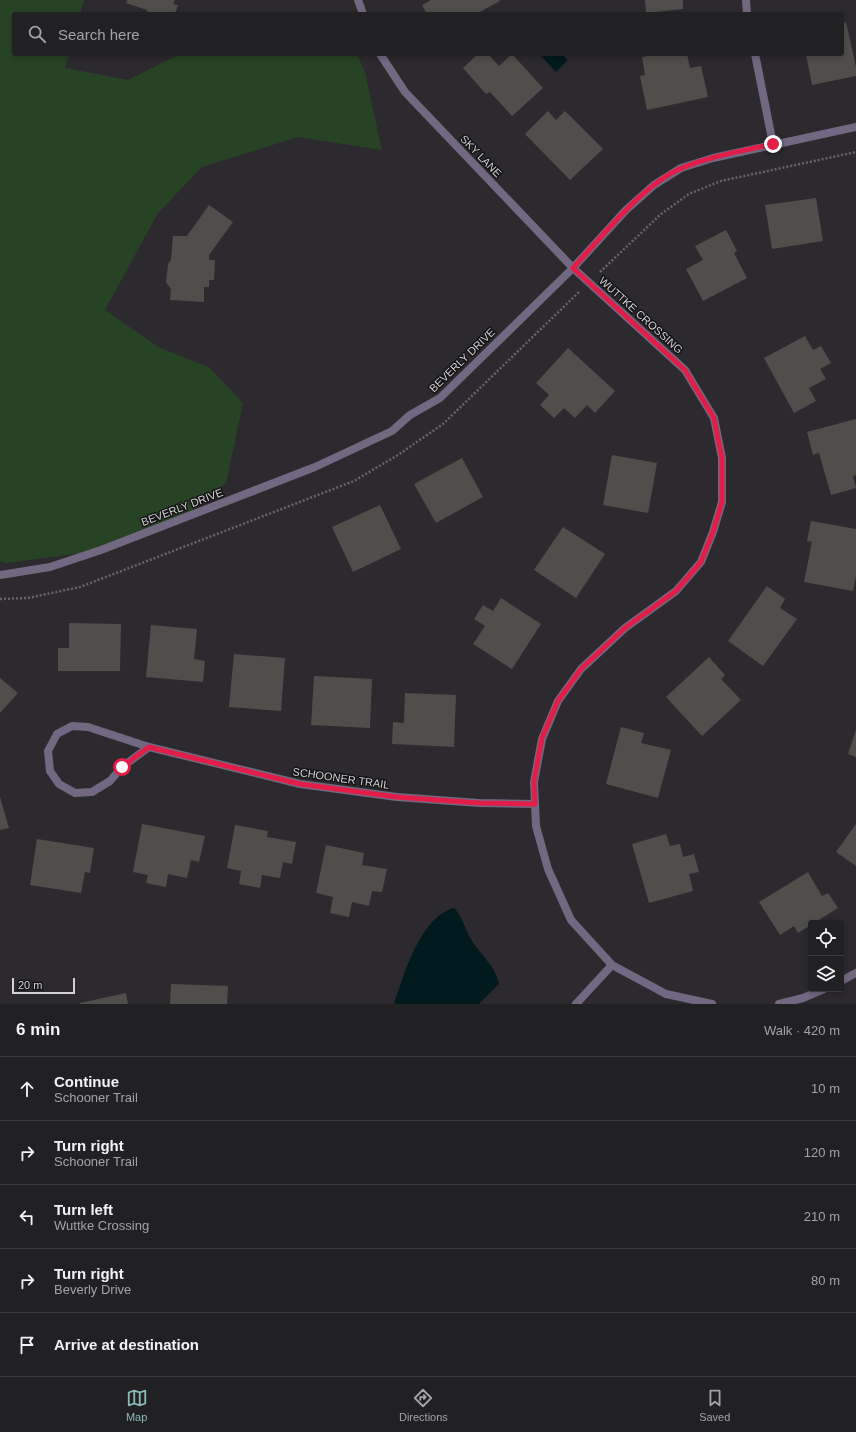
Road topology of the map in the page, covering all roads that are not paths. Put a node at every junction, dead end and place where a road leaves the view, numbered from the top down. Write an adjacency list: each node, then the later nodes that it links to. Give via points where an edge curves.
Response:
1 (358, 0): 3 (street)
2 (746, 0): 4 (street)
3 (362, 12)
4 (747, 12)
5 (381, 56): 9 (street, SKY LANE, via 405,92)
6 (755, 56): 8 (street)
7 (856, 127): 8 (street, BEVERLY DRIVE)
8 (773, 144): 9 (street, BEVERLY DRIVE, via 681,168 654,185 626,210)
9 (573, 268): 10 (street, BEVERLY DRIVE, via 440,398 410,415 392,430 315,467 101,550 50,568); 12 (street, WUTTKE CROSSING, via 685,370 714,418 722,458 722,502 701,562 676,591 625,628 581,669 558,701 542,738 534,782)
10 (0, 575)
11 (149, 747): 11 (street, SCHOONER TRAIL, via 122,767 110,781 92,792 75,793 59,784 50,771 48,752 57,734 72,726 88,727); 12 (street, SCHOONER TRAIL, via 300,784 397,797)
12 (535, 804): 13 (street, WUTTKE CROSSING, via 536,826 548,870 571,920)
13 (612, 965): 17 (street); 18 (street, WUTTKE CROSSING, via 666,994)
14 (856, 973): 15 (street)
15 (844, 979)
16 (817, 992): 19 (street)
17 (576, 1004)
18 (712, 1004)
19 (779, 1004)

